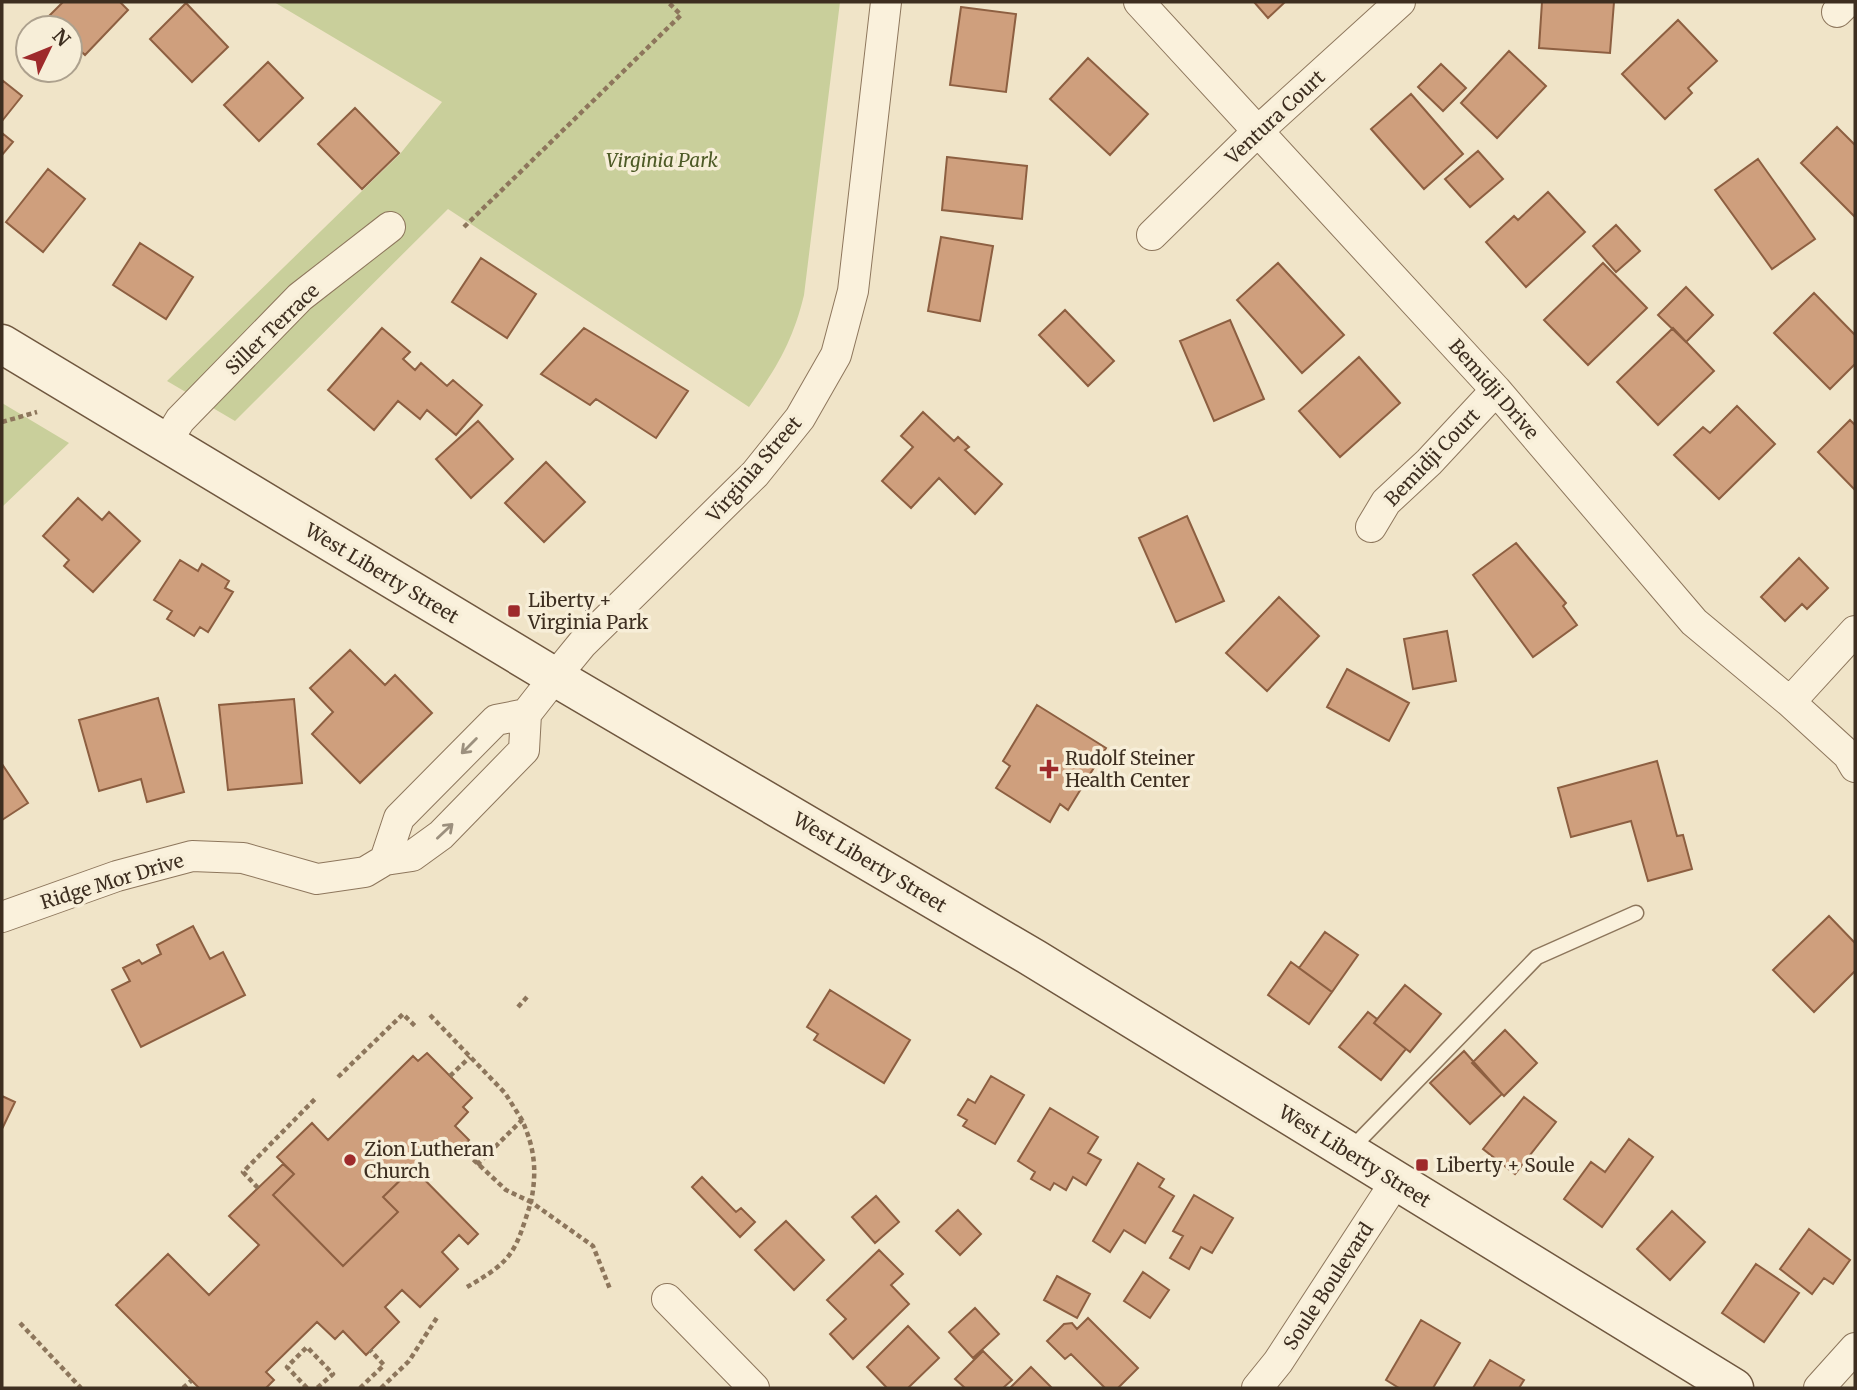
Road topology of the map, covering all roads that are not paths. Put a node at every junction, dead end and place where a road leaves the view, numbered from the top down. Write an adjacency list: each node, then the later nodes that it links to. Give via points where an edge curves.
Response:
1 (886, 2): 12 (street, Virginia Street, via 853,292 836,355 800,418 755,474 582,644)
2 (1139, 2): 4 (street, Bemidji Drive)
3 (1400, 2): 4 (street, Ventura Court)
4 (1259, 130): 6 (street, Ventura Court); 8 (street, Bemidji Drive)
5 (390, 227): 9 (street, Siller Terrace, via 300,297 180,421)
6 (1152, 235)
7 (2, 344): 9 (main road, West Liberty Street)
8 (1496, 390): 10 (street, Bemidji Court, via 1386,502); 13 (street, Bemidji Drive, via 1694,622)
9 (166, 443): 12 (main road, West Liberty Street)
10 (1371, 527)
11 (1855, 631): 13 (street)
12 (555, 677): 14 (street); 19 (main road, West Liberty Street, via 1035,959)
13 (1790, 702): 15 (street, Bemidji Drive, via 1848,755)
14 (526, 715): 16 (street, one-way to 16, via 496,720 399,818); 16 (street, Ridge Mor Drive, one-way to 14, via 412,856 441,835 524,750)
15 (1855, 768)
16 (385, 860): 18 (street, Ridge Mor Drive, via 365,872 317,879 243,858 192,856 117,876)
17 (1636, 913): 19 (lane, via 1537,957)
18 (2, 917)
19 (1348, 1152): 20 (main road, West Liberty Street)
20 (1396, 1181): 24 (street, Soule Boulevard); 25 (main road, West Liberty Street)
21 (667, 1299): 23 (street)
22 (1855, 1348): 26 (street)
23 (754, 1388)
24 (1257, 1388)
25 (1734, 1388)
26 (1819, 1388)

